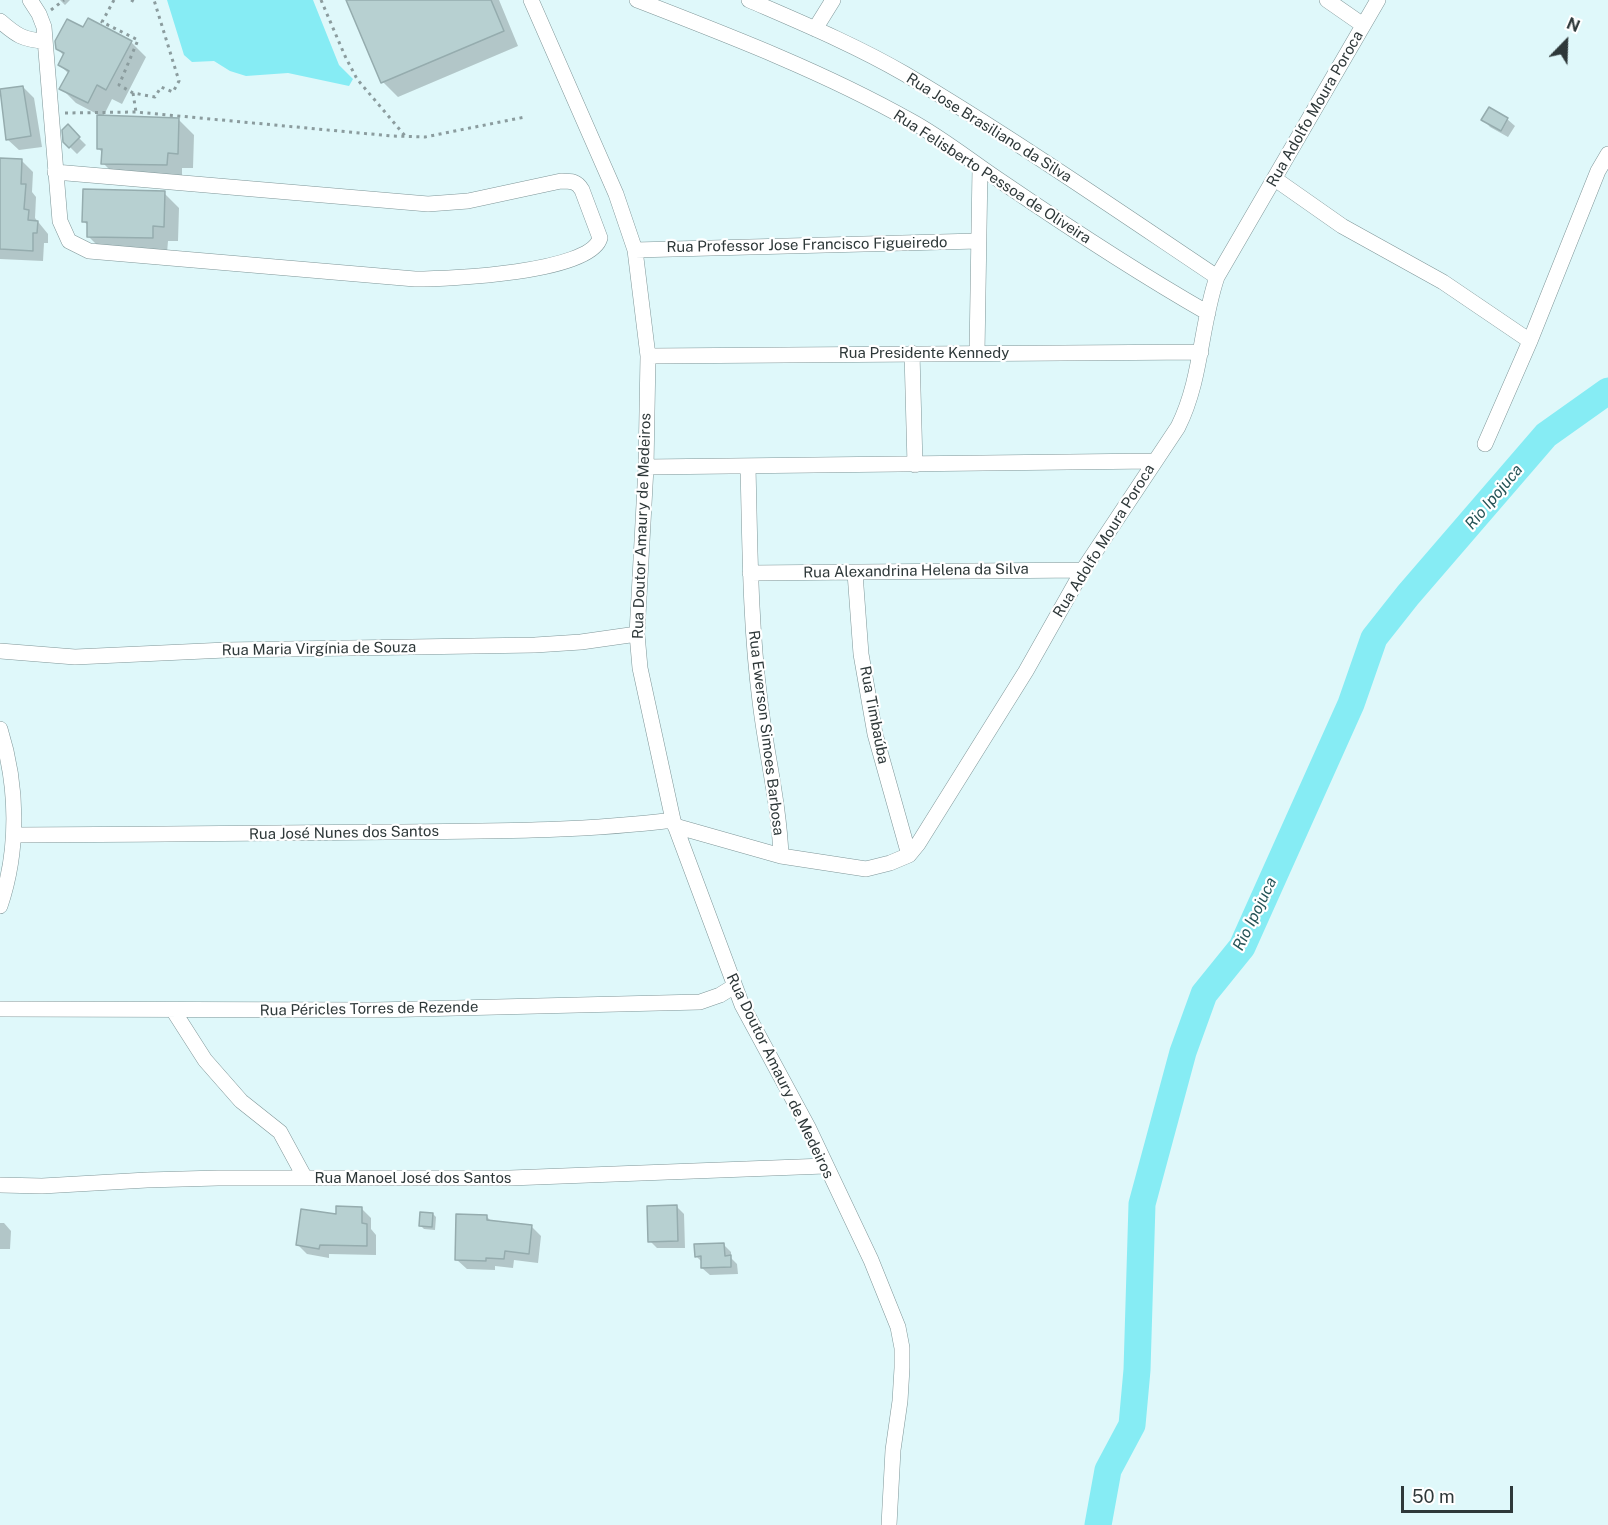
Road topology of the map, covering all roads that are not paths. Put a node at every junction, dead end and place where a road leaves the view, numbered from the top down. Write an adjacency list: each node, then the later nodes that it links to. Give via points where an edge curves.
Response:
1 (30, 0): 11 (street, via 44,27)
2 (531, 0): 17 (street, Rua Doutor Amaury de Medeiros, via 616,194)
3 (637, 0): 13 (street, Rua Felisberto Pessoa de Oliveira, via 856,91 913,122)
4 (749, 0): 10 (street, Rua Jose Brasiliano da Silva)
5 (833, 0): 10 (street)
6 (1327, 0): 9 (street)
7 (1378, 0): 9 (street, Rua Adolfo Moura Poroca)
8 (0, 21): 11 (street, via 15,35)
9 (1363, 25): 15 (street, Rua Adolfo Moura Poroca)
10 (815, 29): 18 (street, Rua Jose Brasiliano da Silva, via 904,74)
11 (45, 41): 14 (street)
12 (1608, 154): 20 (street)
13 (980, 168): 16 (street); 19 (street, Rua Felisberto Pessoa de Oliveira)
14 (55, 172): 14 (street, via 64,232 69,241 89,251 450,279 509,273 565,261 593,249 600,238 582,190 572,181 468,201 428,204)
15 (1275, 179): 18 (street, Rua Adolfo Moura Poroca); 20 (street, via 1342,226 1443,282)
16 (978, 241): 17 (street, Rua Professor Jose Francisco Figueiredo); 23 (street)
17 (636, 250): 24 (street, Rua Doutor Amaury de Medeiros)
18 (1217, 277): 19 (street, Rua Adolfo Moura Poroca)
19 (1208, 313): 21 (street, Rua Adolfo Moura Poroca)
20 (1530, 340): 25 (street)
21 (1201, 352): 23 (street, Rua Presidente Kennedy); 26 (street, Rua Adolfo Moura Poroca, via 1189,405)
22 (912, 353): 23 (street, Rua Presidente Kennedy); 24 (street, Rua Presidente Kennedy); 27 (street)
23 (977, 353)
24 (648, 356): 28 (street, Rua Doutor Amaury de Medeiros)
25 (1485, 444)
26 (1153, 461): 27 (street); 30 (street, Rua Adolfo Moura Poroca)
27 (915, 465): 29 (street)
28 (646, 467): 29 (street); 33 (street, Rua Doutor Amaury de Medeiros)
29 (748, 467): 31 (street, Rua Ewerson Simoes Barbosa)
30 (1083, 570): 32 (street, Rua Alexandrina Helena da Silva); 38 (street, Rua Adolfo Moura Poroca, via 1026,671)
31 (750, 573): 32 (street, Rua Alexandrina Helena da Silva); 39 (street, Rua Ewerson Simoes Barbosa, via 760,702 777,801)
32 (855, 573): 38 (street, Rua Timbaúba, via 861,654 875,734)
33 (637, 634): 34 (street, Rua Maria Virgínia de Souza, via 581,642 427,648 226,650 75,657); 36 (street, Rua Doutor Amaury de Medeiros, via 640,668)
34 (0, 651)
35 (0, 729): 37 (street, via 10,773)
36 (674, 823): 37 (street, Rua José Nunes dos Santos, via 290,834); 39 (street); 41 (street, Rua Doutor Amaury de Medeiros)
37 (15, 835): 40 (street)
38 (909, 855): 39 (street, via 866,869)
39 (781, 856)
40 (0, 906)
41 (733, 987): 43 (street, Rua Péricles Torres de Rezende, via 700,1002 375,1010); 44 (street, Rua Doutor Amaury de Medeiros)
42 (0, 1009): 43 (street, Rua Péricles Torres de Rezende)
43 (173, 1010): 45 (street, via 206,1060 241,1101 280,1132)
44 (825, 1166): 45 (street, Rua Manoel José dos Santos, via 510,1178); 47 (street, Rua Doutor Amaury de Medeiros, via 885,1293 902,1348)
45 (305, 1178): 46 (street, Rua Manoel José dos Santos)
46 (0, 1185)
47 (889, 1525)

